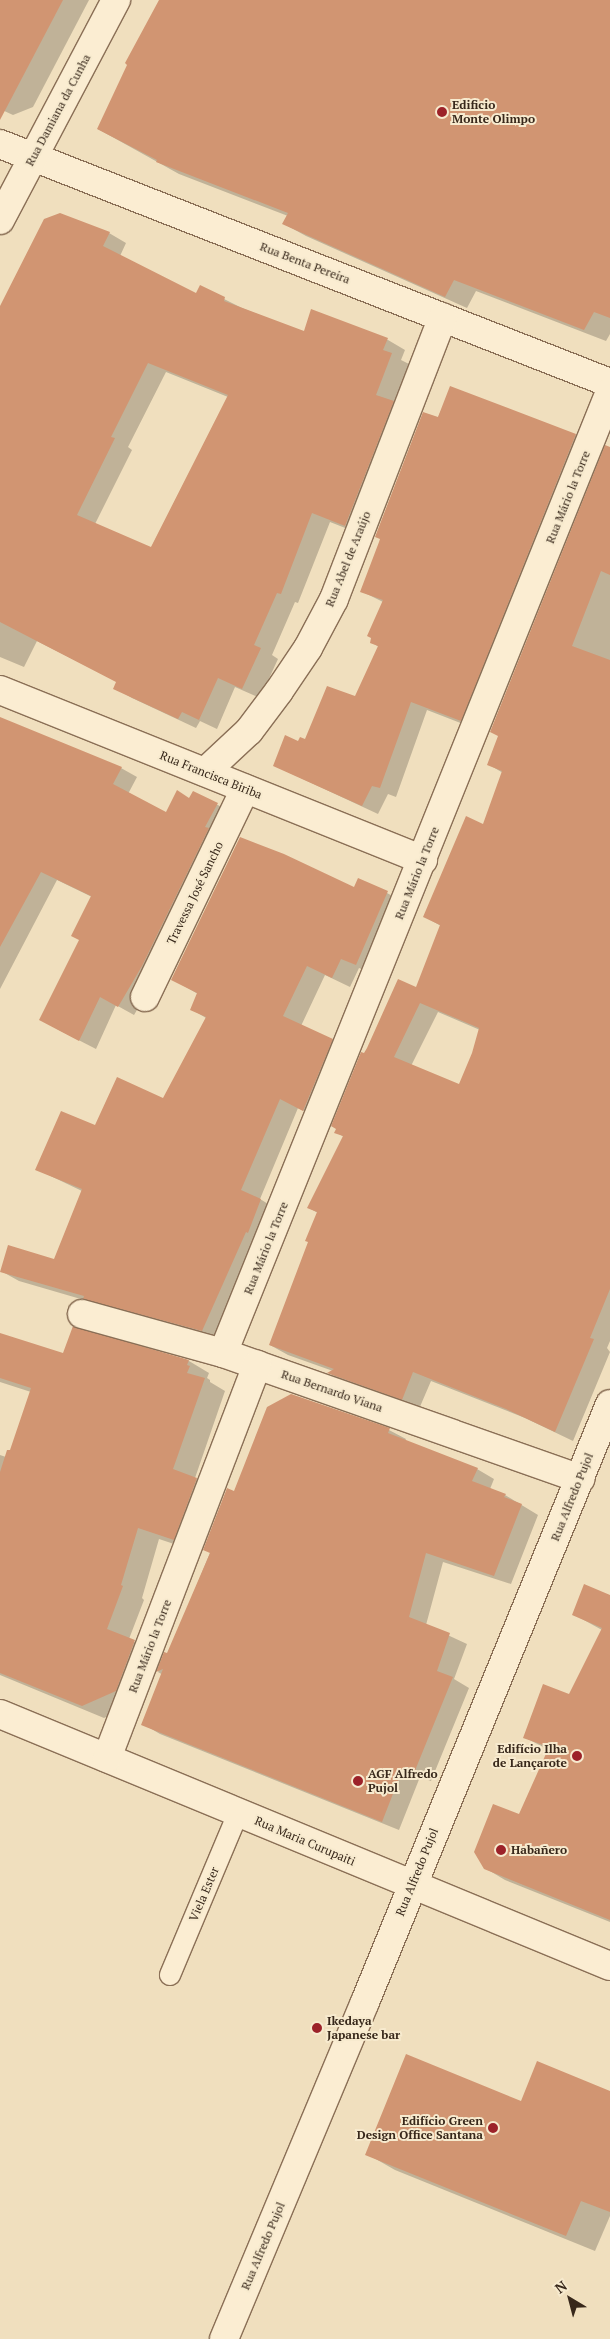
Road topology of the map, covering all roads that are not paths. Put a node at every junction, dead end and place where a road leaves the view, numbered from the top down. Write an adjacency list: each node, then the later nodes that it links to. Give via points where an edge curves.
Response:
1 (116, 0): 3 (street, Rua Damiana da Cunha)
2 (0, 144): 3 (street, Rua Benta Pereira)
3 (33, 157): 4 (street, Rua Damiana da Cunha); 5 (street, Rua Benta Pereira)
4 (0, 220)
5 (443, 318): 6 (street, Rua Benta Pereira); 9 (street, Rua Abel de Araújo, via 329,607 308,648 249,730)
6 (610, 382)
7 (610, 392): 11 (street, Rua Mário la Torre)
8 (0, 690): 9 (street, Rua Francisca Biriba)
9 (205, 772): 10 (street, Rua Francisca Biriba)
10 (245, 789): 11 (street, Rua Francisca Biriba); 12 (street, Travessa José Sancho)
11 (422, 860): 14 (street, Rua Mário la Torre)
12 (145, 997)
13 (82, 1314): 14 (street, Rua Bernardo Viana)
14 (223, 1353): 15 (street, Rua Bernardo Viana)
15 (257, 1365): 17 (street, Rua Bernardo Viana); 19 (street, Rua Mário la Torre)
16 (610, 1404): 17 (street, Rua Alfredo Pujol)
17 (580, 1479): 21 (street, Rua Alfredo Pujol)
18 (0, 1714): 19 (street, Rua Maria Curupaiti)
19 (107, 1758): 20 (street, Rua Maria Curupaiti)
20 (238, 1813): 21 (street, Rua Maria Curupaiti); 23 (lane, Viela Ester)
21 (412, 1885): 22 (street, Rua Maria Curupaiti); 24 (street, Rua Alfredo Pujol)
22 (610, 1966)
23 (170, 1974)
24 (224, 2339)

